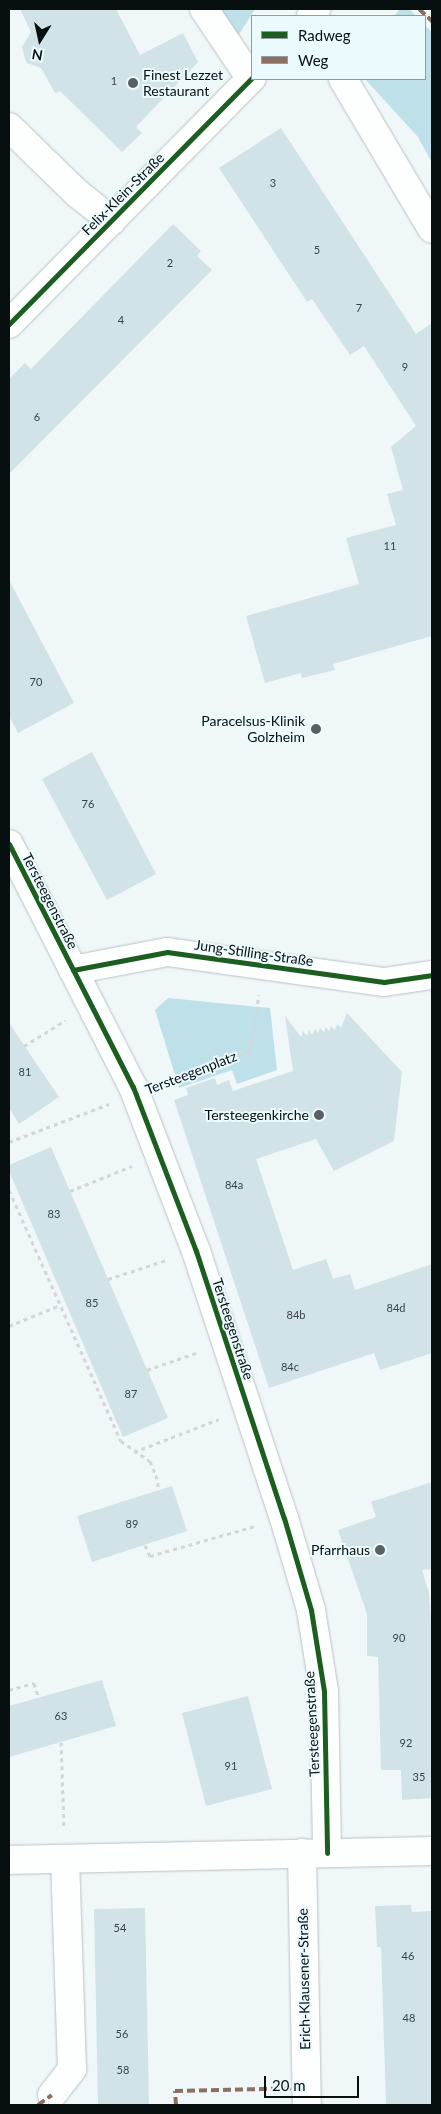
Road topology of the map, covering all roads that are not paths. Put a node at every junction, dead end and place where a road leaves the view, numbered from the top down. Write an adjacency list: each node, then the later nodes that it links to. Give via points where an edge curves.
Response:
1 (204, 9): 2 (street)
2 (251, 77)
3 (251, 79): 6 (street, Felix-Klein-Straße)
4 (344, 80): 7 (street)
5 (9, 127): 6 (street, via 78,194)
6 (112, 221): 8 (street, Felix-Klein-Straße)
7 (432, 229)
8 (9, 324)
9 (9, 844): 10 (street, Tersteegenstraße)
10 (73, 970): 11 (street, Jung-Stilling-Straße, via 167,952 384,982); 13 (street, Tersteegenstraße, via 136,1094 196,1251 284,1518 310,1610 324,1691)
11 (432, 975)
12 (432, 1851): 13 (street)
13 (314, 1853): 14 (street); 17 (street, Erich-Klausener-Straße)
14 (65, 1859): 15 (street); 16 (street, via 72,2069)
15 (9, 1860)
16 (52, 2094)
17 (307, 2105)

